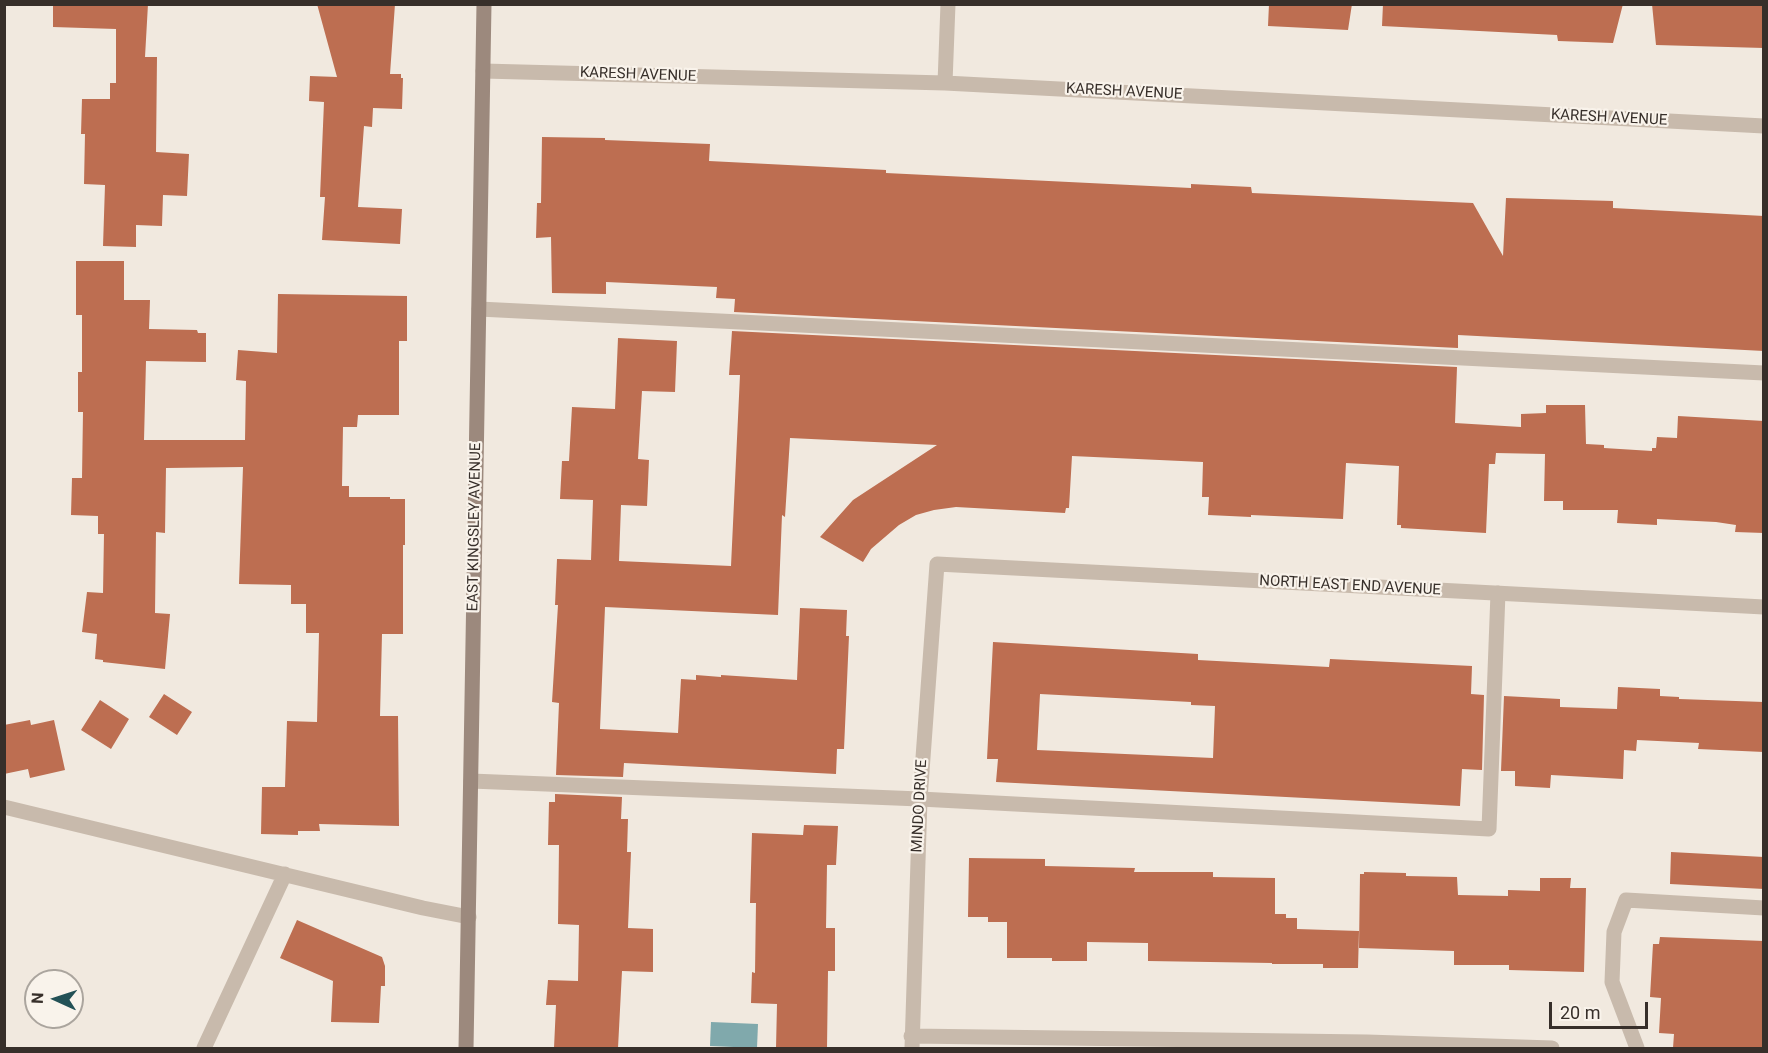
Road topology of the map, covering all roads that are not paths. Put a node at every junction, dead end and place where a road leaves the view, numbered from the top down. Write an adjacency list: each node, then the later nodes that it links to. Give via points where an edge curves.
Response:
1 (484, 4): 3 (street, EAST KINGSLEY AVENUE)
2 (948, 4): 4 (street)
3 (483, 70): 4 (street, KARESH AVENUE); 6 (street, EAST KINGSLEY AVENUE)
4 (945, 83): 5 (street, KARESH AVENUE)
5 (1764, 126)
6 (479, 309): 7 (street); 11 (street, EAST KINGSLEY AVENUE)
7 (1764, 373)
8 (937, 564): 9 (street, NORTH EAST END AVENUE); 12 (street, MINDO DRIVE)
9 (1498, 593): 10 (street, NORTH EAST END AVENUE); 12 (street, via 1489,829)
10 (1764, 607)
11 (471, 781): 12 (street); 16 (street, EAST KINGSLEY AVENUE)
12 (920, 800): 17 (street, MINDO DRIVE)
13 (4, 807): 14 (street)
14 (285, 874): 16 (street); 19 (street)
15 (1764, 908): 22 (street, via 1626,900 1614,932 1612,982)
16 (469, 917): 20 (street, EAST KINGSLEY AVENUE)
17 (911, 1042): 18 (street)
18 (1367, 1045): 21 (street)
19 (204, 1048)
20 (466, 1048)
21 (1553, 1048)
22 (1637, 1048)

